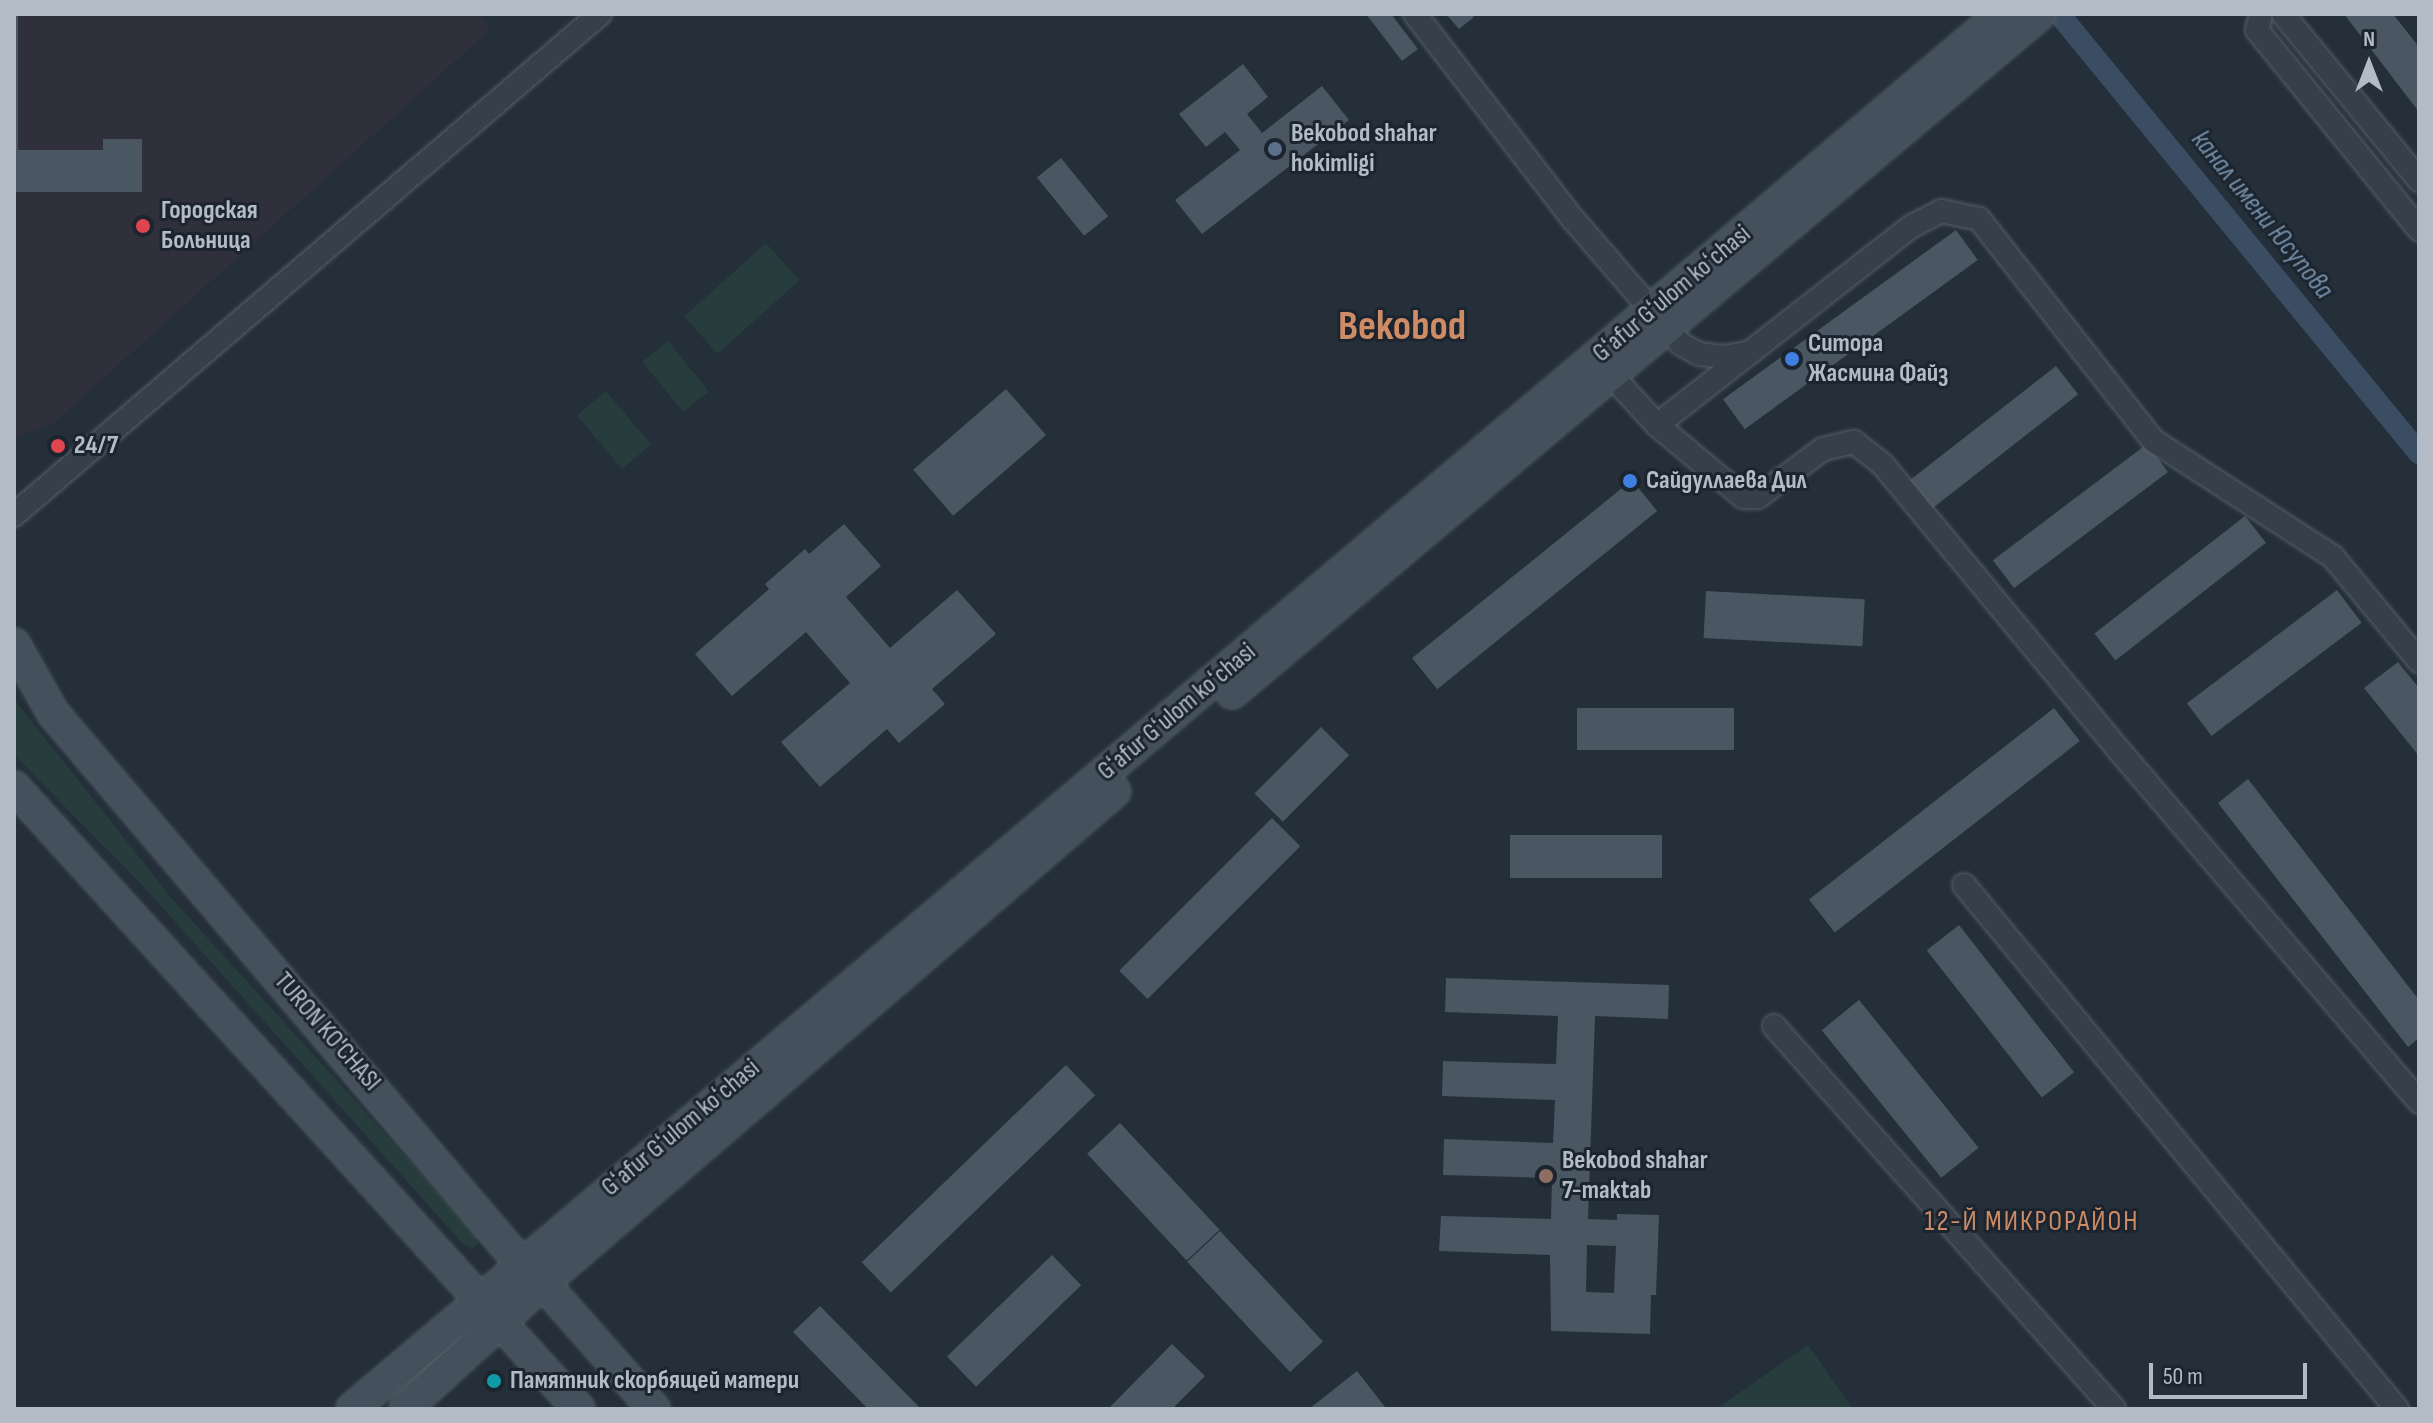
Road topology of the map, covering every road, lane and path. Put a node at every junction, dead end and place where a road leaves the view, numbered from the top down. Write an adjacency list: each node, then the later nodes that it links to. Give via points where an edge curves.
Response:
1 (600, 14): 12 (street)
2 (1415, 14): 8 (street, via 1573,219)
3 (2261, 14): 7 (street, via 2257,30)
4 (2283, 14): 6 (street)
5 (2024, 17): 8 (main road, Gʻafur Gʻulom koʻchasi)
6 (2419, 180)
7 (2419, 229)
8 (1660, 320): 9 (street, via 1681,344 1699,354); 10 (main road, Gʻafur Gʻulom koʻchasi); 15 (main road, Gʻafur Gʻulom koʻchasi)
9 (1748, 353): 11 (street); 14 (street, via 1912,226 1941,211 1979,219 2154,441 2333,557)
10 (1612, 376): 11 (street); 15 (main road, Gʻafur Gʻulom koʻchasi)
11 (1657, 425): 19 (street, via 1743,497 1758,497 1823,449 1854,442 1883,465)
12 (14, 515)
13 (14, 644): 20 (main road, TURON KO'CHASI, via 53,713)
14 (2419, 661)
15 (1129, 766): 20 (main road, Gʻafur Gʻulom koʻchasi)
16 (14, 787): 21 (main road)
17 (1964, 885): 28 (street)
18 (1774, 1026): 27 (street)
19 (2419, 1101)
20 (533, 1275): 21 (main road, Gʻafur Gʻulom koʻchasi); 22 (main road, Gʻafur Gʻulom koʻchasi); 26 (main road, TURON KO'CHASI)
21 (480, 1301): 22 (main road); 23 (main road, Gʻafur Gʻulom koʻchasi)
22 (501, 1323): 24 (main road, Gʻafur Gʻulom koʻchasi); 25 (main road)
23 (352, 1409)
24 (405, 1409)
25 (579, 1409)
26 (654, 1409)
27 (2114, 1409)
28 (2397, 1409)

